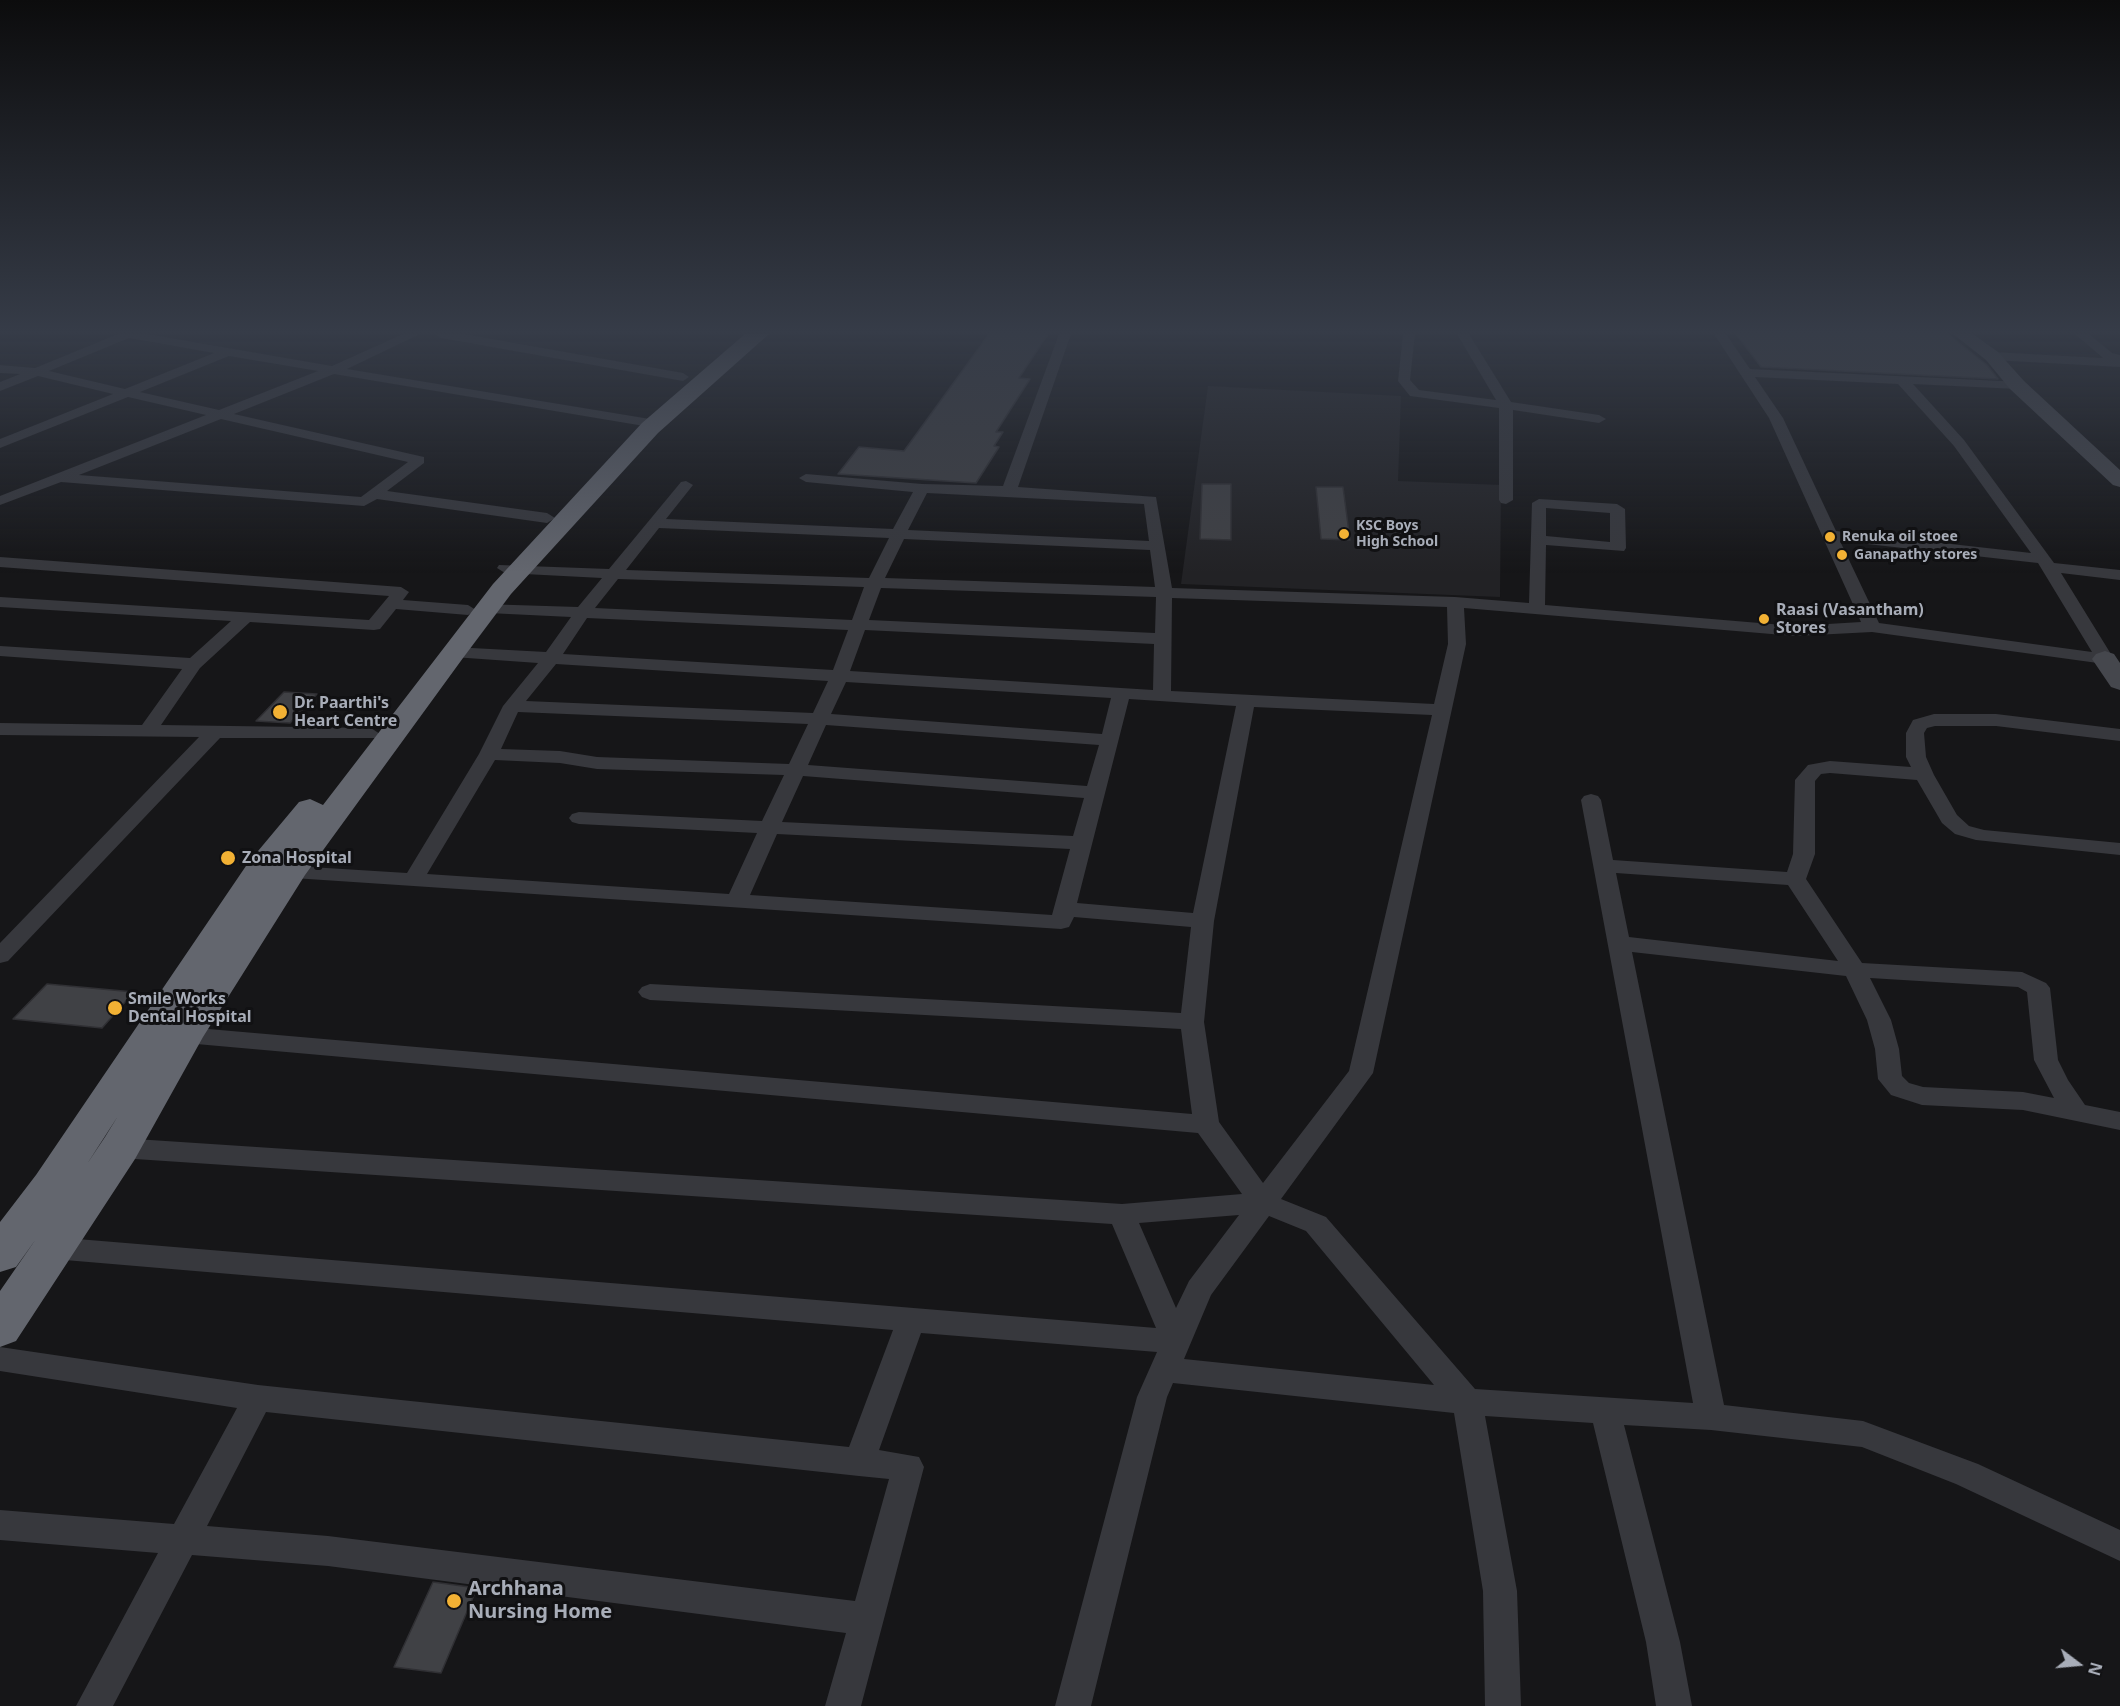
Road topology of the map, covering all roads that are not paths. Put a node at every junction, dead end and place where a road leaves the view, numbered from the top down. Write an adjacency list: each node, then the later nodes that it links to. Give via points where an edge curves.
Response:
1 (75, 414): 14 (street)
2 (218, 414): 15 (street); 21 (street, via 419,460)
3 (596, 414): 13 (street)
4 (653, 414): 13 (highway)
5 (656, 414): 13 (highway)
6 (1037, 414): 20 (street)
7 (1506, 414): 22 (street)
8 (1563, 414): 12 (street)
9 (1773, 414): 26 (street)
10 (1932, 414): 31 (street, via 1959,444)
11 (2048, 414): 17 (main road)
12 (1599, 419)
13 (646, 422): 24 (highway); 32 (highway)
14 (0, 444)
15 (63, 478): 21 (street, via 364,502); 23 (street)
16 (806, 478): 19 (street)
17 (2120, 481)
18 (686, 485): 25 (street)
19 (922, 488): 20 (street); 27 (street)
20 (1009, 491): 29 (street, via 1151,500)
21 (374, 494): 24 (street)
22 (1506, 500)
23 (0, 501)
24 (547, 518): 32 (highway)
25 (655, 523): 27 (street); 33 (street)
26 (1830, 535): 31 (street); 45 (street)
27 (898, 536): 29 (street); 35 (street)
28 (1538, 540): 28 (street, via 1539,503 1617,509 1618,548); 41 (street)
29 (1157, 546): 36 (street)
30 (0, 562): 39 (street, via 401,592)
31 (2046, 563): 34 (street); 50 (street)
32 (512, 568): 33 (street); 40 (highway)
33 (614, 574): 35 (street); 42 (street)
34 (2120, 575)
35 (875, 581): 36 (street); 44 (street)
36 (1164, 592): 38 (street); 46 (street)
37 (0, 602): 43 (street)
38 (1455, 602): 41 (street); 58 (street, via 1457,644)
39 (391, 604): 40 (street); 43 (street, via 374,625)
40 (478, 609): 42 (street); 48 (highway); 63 (highway)
41 (1537, 609): 45 (street, via 1795,631)
42 (582, 613): 44 (street); 49 (street)
43 (245, 618): 51 (street)
44 (858, 625): 46 (street); 52 (street)
45 (1872, 627): 50 (street)
46 (1163, 639): 55 (street)
47 (0, 651): 51 (street)
48 (453, 652): 49 (street); 76 (highway)
49 (552, 657): 52 (street); 57 (street)
50 (2113, 659): 53 (main road)
51 (194, 664): 61 (street)
52 (840, 674): 54 (street); 59 (street)
53 (2120, 682)
54 (1122, 693): 55 (street); 65 (street)
55 (1162, 695): 56 (street)
56 (1246, 701): 58 (street); 81 (street)
57 (512, 706): 59 (street); 66 (street)
58 (1442, 710): 92 (street, via 1361,1073)
59 (819, 719): 65 (street); 67 (street)
60 (0, 729): 61 (street)
61 (148, 730): 62 (street)
62 (216, 731): 63 (street); 83 (street)
63 (371, 734): 76 (highway)
64 (2120, 735): 68 (street, via 1996,720 1934,720 1920,724 1915,733 1916,757)
65 (1110, 740): 69 (street)
66 (489, 754): 67 (street, via 597,763); 78 (street)
67 (796, 770): 69 (street); 72 (street)
68 (1924, 775): 74 (street, via 1949,819 1962,830 1983,836); 77 (street, via 1860,767 1815,769 1805,780 1804,854)
69 (1095, 794): 73 (street)
70 (1591, 800): 75 (street)
71 (579, 818): 72 (street)
72 (770, 826): 73 (street); 79 (street)
73 (1083, 843): 80 (street)
74 (2120, 849)
75 (1605, 866): 77 (street); 82 (street)
76 (275, 871): 78 (street); 87 (highway); 95 (highway)
77 (1795, 879): 84 (street, via 1844,949)
78 (413, 880): 79 (street)
79 (736, 901): 80 (street, via 1061,922)
80 (1065, 909): 81 (street)
81 (1203, 921): 86 (street)
82 (1619, 942): 84 (street); 103 (street)
83 (0, 956)
84 (1854, 970): 88 (street, via 1879,1020 1890,1079 1900,1089 1922,1096 2023,1101); 88 (street, via 2006,977 2038,988 2046,1060)
85 (650, 992): 86 (street)
86 (1192, 1022): 90 (street)
87 (185, 1035): 90 (street); 91 (highway)
88 (2076, 1111): 89 (street)
89 (2120, 1121)
90 (1206, 1124): 92 (street)
91 (120, 1148): 93 (street); 94 (highway)
92 (1263, 1203): 93 (street); 98 (street, via 1199,1289); 101 (street, via 1317,1224)
93 (1122, 1214): 98 (street)
94 (53, 1248): 96 (street); 97 (highway)
95 (0, 1256)
96 (911, 1321): 98 (street); 104 (street)
97 (0, 1328)
98 (1170, 1356): 101 (street); 111 (street, via 1152,1397)
99 (0, 1359): 100 (street)
100 (258, 1398): 104 (street); 106 (street)
101 (1467, 1402): 102 (street); 112 (street, via 1500,1591)
102 (1605, 1411): 103 (street); 113 (street, via 1663,1642)
103 (1711, 1417): 107 (street, via 1863,1434 1967,1474)
104 (860, 1462): 108 (street, via 908,1467)
105 (0, 1525): 106 (street)
106 (183, 1540): 108 (street, via 328,1551); 109 (street)
107 (2120, 1546)
108 (867, 1619): 110 (street)
109 (94, 1706)
110 (843, 1706)
111 (1073, 1706)
112 (1503, 1706)
113 (1674, 1706)

